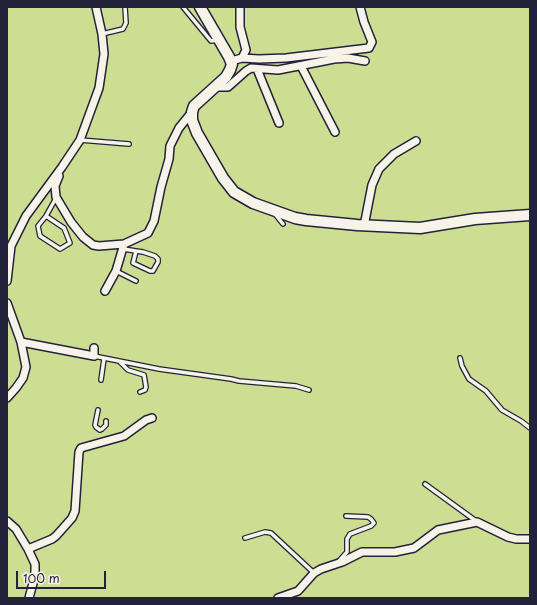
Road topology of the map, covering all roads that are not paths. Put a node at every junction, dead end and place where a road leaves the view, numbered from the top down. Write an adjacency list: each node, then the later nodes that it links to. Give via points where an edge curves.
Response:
1 (96, 7): 7 (street)
2 (125, 7): 7 (lane, via 126,23 123,29)
3 (183, 7): 8 (lane, via 212,41)
4 (200, 7): 8 (main road)
5 (240, 7): 9 (street, via 240,27 246,50)
6 (360, 7): 9 (street, via 372,42 369,48 286,58)
7 (102, 34): 18 (street, via 104,54 99,88)
8 (219, 40): 10 (main road)
9 (242, 58): 10 (street)
10 (231, 61): 14 (main road, via 226,77)
11 (365, 61): 12 (street, via 334,59)
12 (301, 66): 13 (street, via 278,70); 17 (street)
13 (257, 69): 14 (street, via 251,68 246,71 228,87); 16 (street)
14 (215, 87): 15 (main road, via 198,101)
15 (192, 112): 23 (main road, via 197,133 234,192 253,203); 28 (street, via 179,128 170,146 152,228 148,233)
16 (279, 122)
17 (335, 132)
18 (80, 140): 20 (lane); 21 (street)
19 (416, 141): 27 (street, via 394,154 379,169 372,185)
20 (128, 144)
21 (62, 167): 22 (street, via 55,186); 31 (street, via 26,216 11,246)
22 (56, 197): 25 (lane); 28 (street, via 71,222 93,245)
23 (273, 210): 26 (lane); 27 (main road, via 306,220)
24 (530, 215): 27 (main road, via 474,219 420,228)
25 (46, 216): 25 (lane, via 38,226 40,236 60,249 70,243 64,228)
26 (283, 224)
27 (364, 226)
28 (124, 246): 29 (lane); 30 (street)
29 (136, 251): 29 (lane, via 158,258 156,268 150,271 133,263)
30 (116, 271): 32 (lane); 33 (street)
31 (7, 281)
32 (136, 281)
33 (105, 291)
34 (7, 303): 35 (street)
35 (21, 342): 36 (street); 43 (street, via 26,367 23,378)
36 (94, 352): 38 (lane)
37 (460, 358): 47 (lane, via 468,379 486,391 502,410)
38 (104, 359): 39 (lane); 40 (lane)
39 (119, 361): 41 (lane); 42 (lane, via 128,370 144,375 146,387)
40 (101, 380)
41 (309, 390)
42 (140, 392)
43 (7, 398)
44 (98, 410): 46 (lane, via 96,427 102,429)
45 (152, 418): 54 (street, via 124,436 81,448 75,511 72,518 52,539)
46 (106, 421)
47 (530, 428)
48 (425, 484): 51 (lane)
49 (346, 516): 55 (lane, via 368,517 374,523 350,534 347,539 347,552)
50 (7, 522): 54 (street, via 16,529)
51 (477, 522): 53 (street, via 508,537); 55 (street, via 438,530 414,548 395,552 362,552)
52 (245, 538): 56 (lane, via 265,532 271,533)
53 (530, 539)
54 (28, 549): 57 (street, via 36,571)
55 (336, 564): 56 (street)
56 (314, 573): 58 (street, via 298,591)
57 (29, 598)
58 (278, 598)

